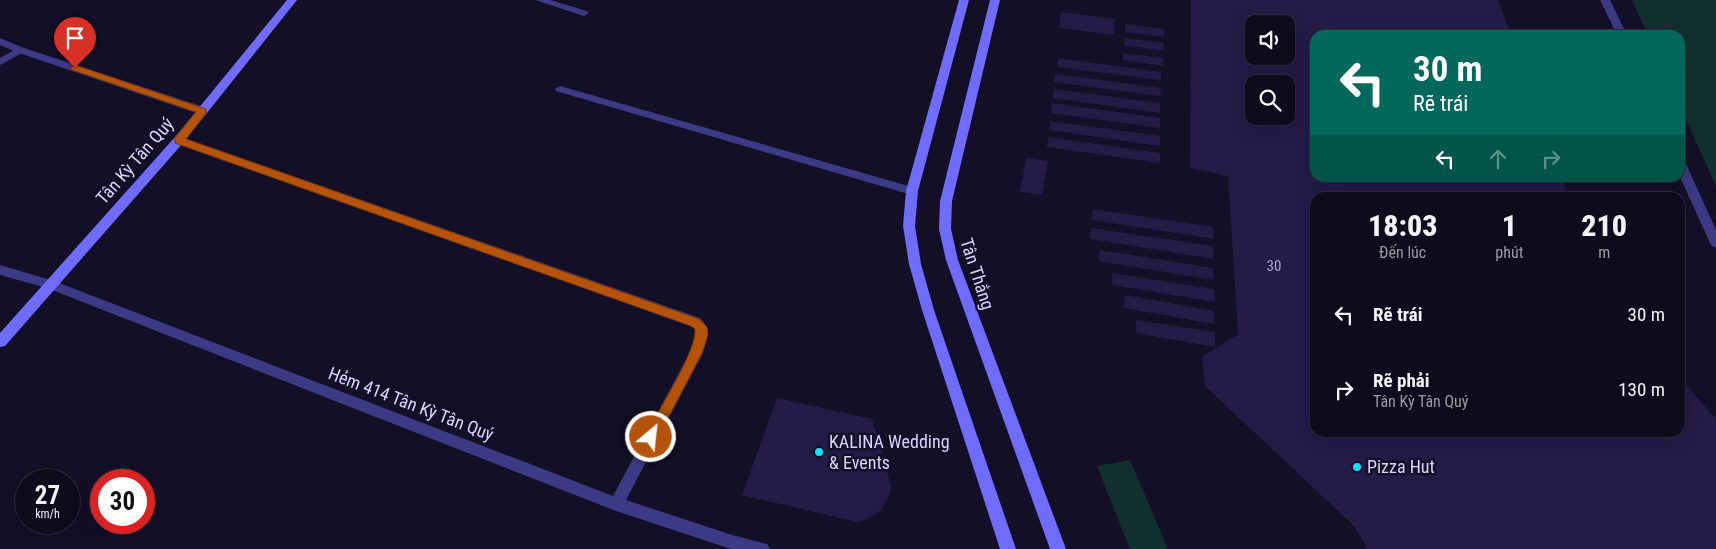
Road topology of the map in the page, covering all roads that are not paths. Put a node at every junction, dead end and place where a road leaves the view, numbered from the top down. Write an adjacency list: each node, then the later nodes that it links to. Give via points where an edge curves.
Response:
1 (292, 0): 12 (street, Tân Kỳ Tân Quý)
2 (540, 0): 6 (street)
3 (964, 0): 15 (street)
4 (995, 0): 23 (street, Tân Thắng, via 946,201 944,229 958,278)
5 (1605, 0): 7 (street)
6 (584, 13)
7 (1620, 30)
8 (0, 41): 9 (street)
9 (20, 50): 10 (street); 12 (street)
10 (0, 62)
11 (560, 89): 15 (street)
12 (203, 111): 13 (street, Tân Kỳ Tân Quý)
13 (179, 140): 18 (street, Tân Kỳ Tân Quý); 20 (street, via 695,322 701,327 702,335 696,353)
14 (1685, 175): 16 (street)
15 (912, 191): 22 (street, via 909,226 914,264)
16 (1716, 243)
17 (0, 270): 18 (street, Hẻm 414 Tân Kỳ Tân Quý)
18 (50, 284): 19 (street, Tân Kỳ Tân Quý); 20 (street, Hẻm 414 Tân Kỳ Tân Quý)
19 (0, 342)
20 (616, 504): 21 (street, Hẻm 414 Tân Kỳ Tân Quý)
21 (762, 549)
22 (1008, 549)
23 (1058, 549)

